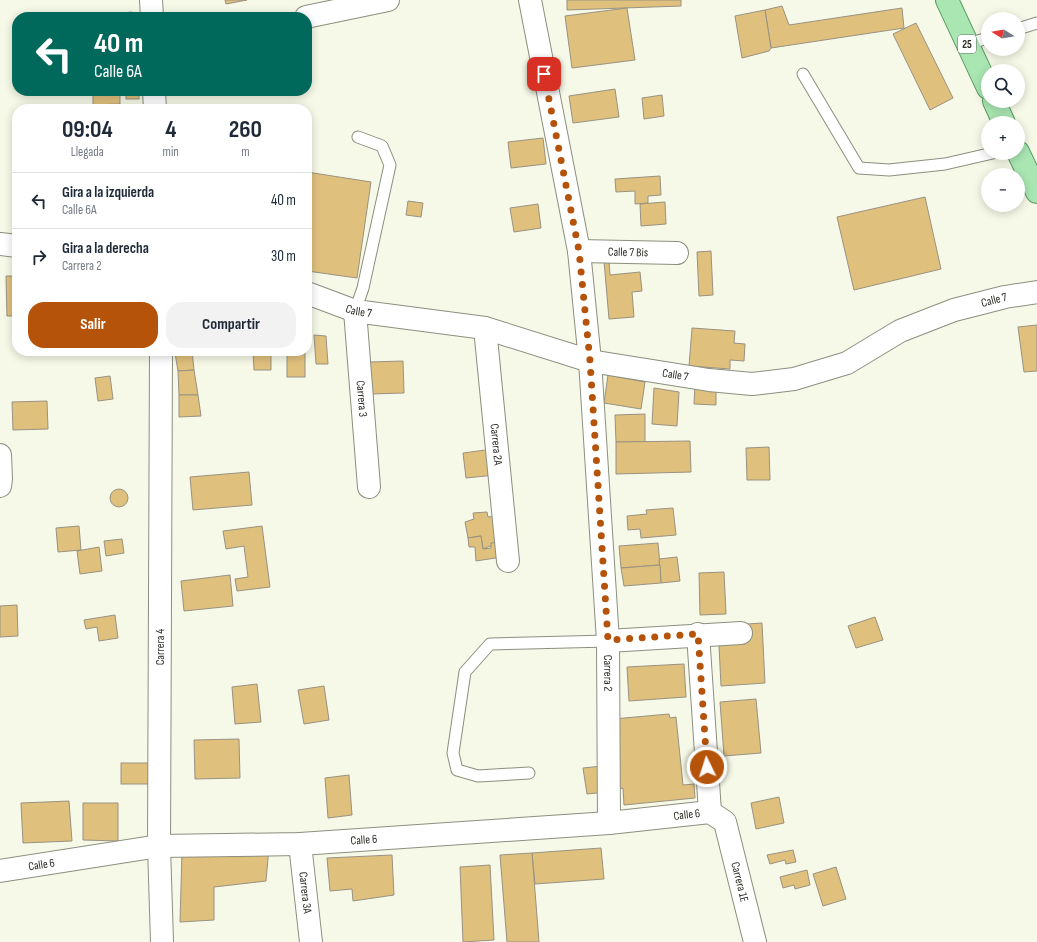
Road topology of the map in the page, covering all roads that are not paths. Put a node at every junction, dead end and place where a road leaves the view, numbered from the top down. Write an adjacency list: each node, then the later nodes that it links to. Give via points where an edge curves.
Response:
1 (151, 0): 5 (street)
2 (388, 0): 6 (street)
3 (530, 0): 19 (street, Carrera 2)
4 (947, 0): 10 (main road, 25)
5 (152, 12)
6 (312, 16)
7 (1037, 23): 8 (lane)
8 (1025, 27)
9 (981, 40): 10 (lane)
10 (967, 44): 11 (main road, 25)
11 (981, 73)
12 (803, 74): 14 (lane, via 859,168 889,170 945,164)
13 (358, 137): 23 (lane, via 382,146 390,165 363,288)
14 (981, 156)
15 (1022, 160): 16 (main road)
16 (1037, 192)
17 (0, 244): 18 (street)
18 (12, 245)
19 (579, 251): 20 (street, Calle 7 Bis); 26 (street, Carrera 2)
20 (677, 253)
21 (1037, 292): 26 (street, Calle 7, via 954,310 900,331 847,363 794,379 752,384)
22 (312, 295): 23 (street, Calle 7)
23 (355, 311): 24 (street, Calle 7); 29 (street, Carrera 3)
24 (485, 328): 26 (street, Calle 7); 30 (street, Carrera 2A)
25 (160, 356): 38 (street, Carrera 4)
26 (590, 361): 33 (street, Carrera 2)
27 (0, 455): 28 (street)
28 (0, 486)
29 (369, 487)
30 (508, 562)
31 (741, 633): 32 (street)
32 (698, 634): 33 (street); 35 (street, Carrera 1E)
33 (608, 640): 34 (lane, via 490,644 465,672 452,753 457,770 478,776); 36 (street, Carrera 2)
34 (529, 773)
35 (718, 817): 36 (street, Calle 6); 42 (street, Carrera 1E)
36 (609, 823): 37 (street, Calle 6)
37 (300, 844): 38 (street, Calle 6); 41 (street, Carrera 3A)
38 (159, 846): 39 (street, Calle 6); 40 (street, Carrera 4)
39 (0, 871)
40 (162, 942)
41 (312, 942)
42 (755, 942)

